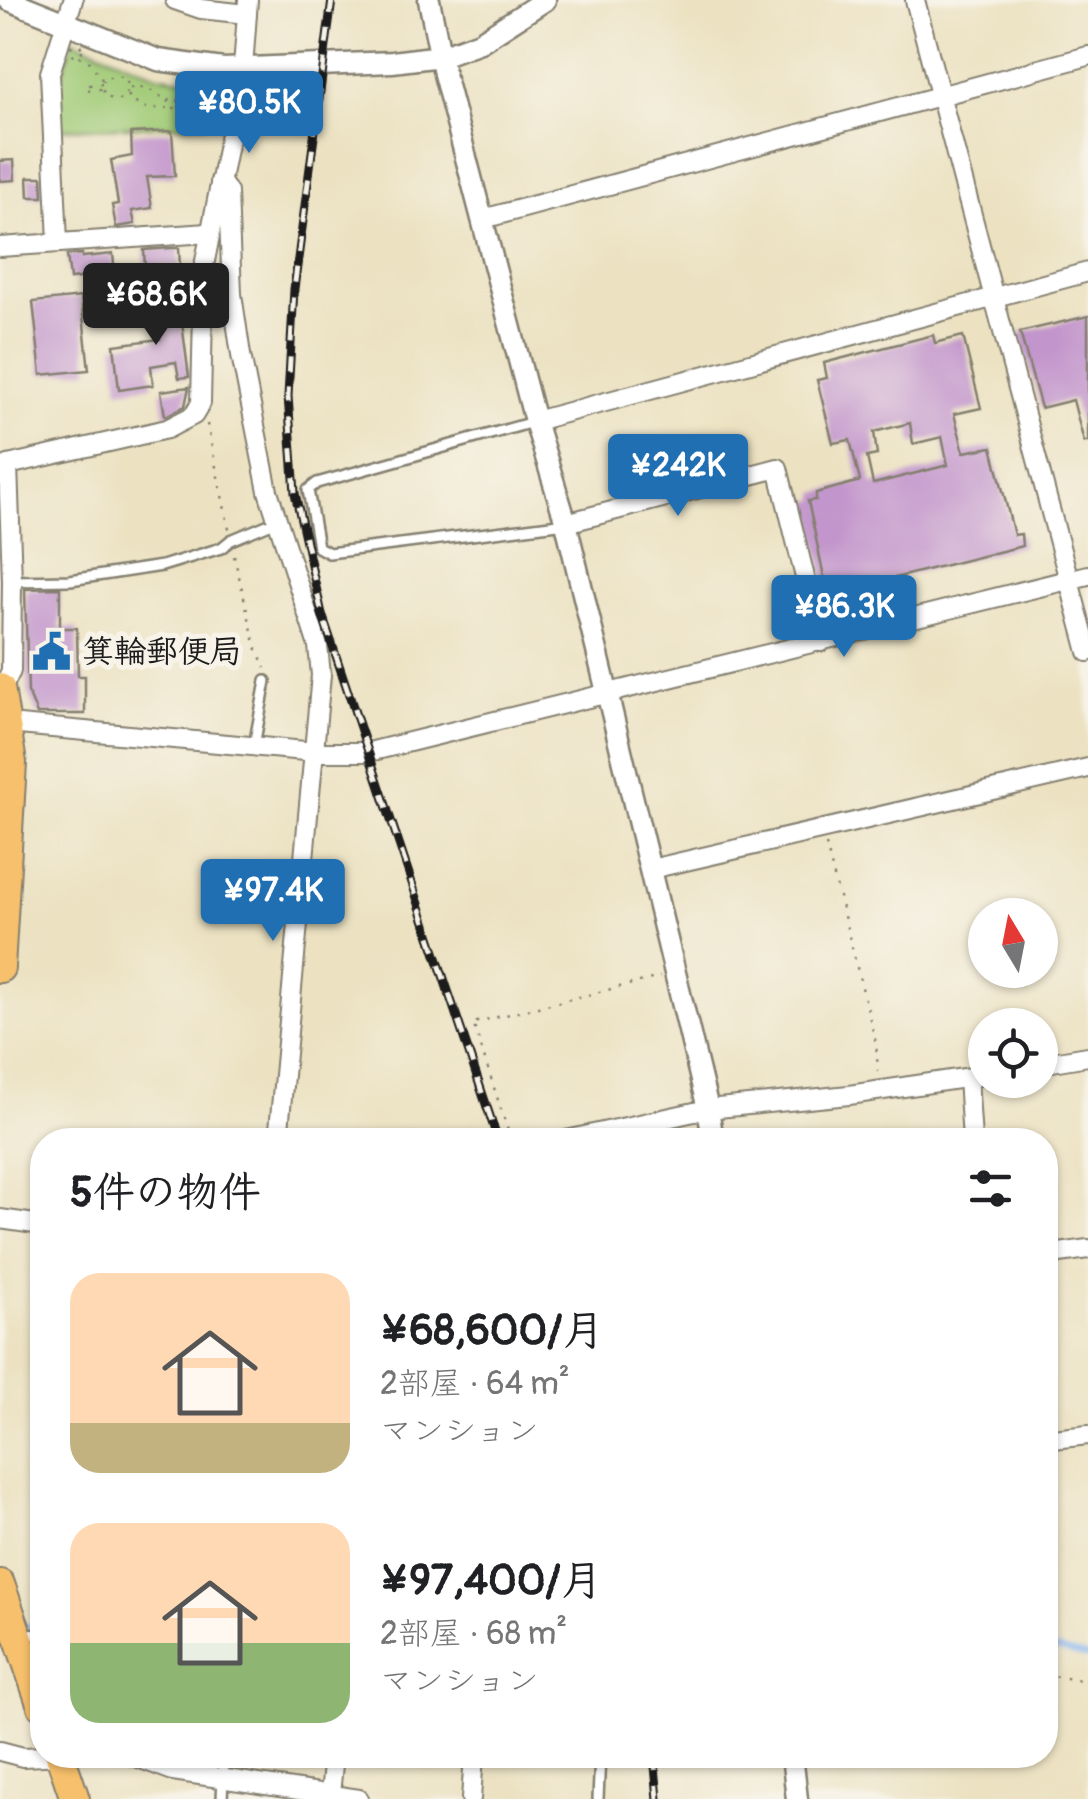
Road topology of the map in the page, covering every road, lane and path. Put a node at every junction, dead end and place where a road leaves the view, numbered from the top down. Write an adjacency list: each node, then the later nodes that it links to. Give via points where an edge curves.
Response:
1 (9, 0): 8 (street)
2 (73, 0): 8 (street)
3 (174, 0): 7 (street, via 201,9)
4 (429, 0): 10 (street)
5 (545, 0): 10 (street, via 480,42)
6 (916, 0): 18 (street)
7 (248, 7): 12 (street)
8 (64, 21): 12 (street, via 158,60); 27 (street, via 50,73)
9 (79, 56): 14 (path)
10 (441, 56): 12 (street); 25 (street)
11 (1088, 56): 18 (street)
12 (243, 68): 24 (street)
13 (206, 79): 19 (path)
14 (102, 84): 15 (path); 16 (path, via 120,76); 17 (path, via 105,96 117,101)
15 (88, 87)
16 (129, 88): 17 (path); 20 (path, via 147,88)
17 (127, 94): 22 (path, via 149,110)
18 (942, 97): 25 (street); 30 (street)
19 (177, 98): 20 (path); 21 (path)
20 (168, 101): 22 (path)
21 (178, 107): 22 (path); 23 (path)
22 (172, 108)
23 (226, 108)
24 (220, 181): 26 (street); 33 (street, via 228,192 241,355 268,491)
25 (483, 219): 31 (street)
26 (208, 234): 27 (street); 32 (street, via 203,390 194,415 166,429 8,465)
27 (58, 242): 28 (street)
28 (0, 247)
29 (1088, 272): 30 (street)
30 (993, 298): 31 (street); 36 (street)
31 (535, 421): 34 (street); 34 (lane, via 317,483 308,490 318,547 328,553)
32 (4, 482): 37 (street)
33 (280, 520): 37 (lane, via 162,566); 45 (street, via 318,646)
34 (566, 523): 38 (street, via 778,468); 42 (street)
35 (1088, 575): 36 (street)
36 (1068, 580): 38 (street); 39 (street)
37 (12, 581): 41 (street, via 11,671)
38 (821, 642): 42 (street)
39 (1088, 652)
40 (266, 681): 44 (lane)
41 (1, 691): 43 (highway)
42 (608, 693): 45 (street, via 369,752); 48 (street)
43 (8, 724): 44 (street); 49 (highway, via 12,794)
44 (254, 746): 45 (street)
45 (316, 752): 58 (street)
46 (1088, 768): 47 (street)
47 (822, 830): 48 (street); 55 (path, via 876,1043)
48 (650, 869): 51 (street)
49 (2, 910): 50 (highway)
50 (0, 968)
51 (676, 974): 57 (street); 59 (path, via 473,1023)
52 (1088, 1056): 53 (street)
53 (1058, 1061)
54 (968, 1077): 55 (street)
55 (879, 1090): 57 (street)
56 (975, 1098): 62 (street)
57 (708, 1109): 60 (street); 61 (street)
58 (279, 1128)
59 (508, 1128)
60 (621, 1128)
61 (711, 1128)
62 (973, 1128)
63 (0, 1219): 64 (street)
64 (30, 1223)
65 (1088, 1249): 66 (street)
66 (1058, 1253)
67 (1088, 1434): 68 (street)
68 (1058, 1438)
69 (14, 1617): 70 (highway)
70 (30, 1668)
71 (1058, 1677): 72 (path)
72 (1088, 1681)
73 (0, 1751): 74 (street)
74 (30, 1757)
75 (65, 1768): 84 (highway)
76 (163, 1768): 82 (street)
77 (223, 1768): 82 (lane)
78 (333, 1768): 83 (street)
79 (473, 1768): 87 (street)
80 (599, 1768): 88 (lane)
81 (793, 1768): 89 (street)
82 (223, 1778): 83 (street); 85 (lane)
83 (330, 1794): 86 (street)
84 (75, 1799)
85 (222, 1799)
86 (360, 1799)
87 (471, 1799)
88 (598, 1799)
89 (797, 1799)

